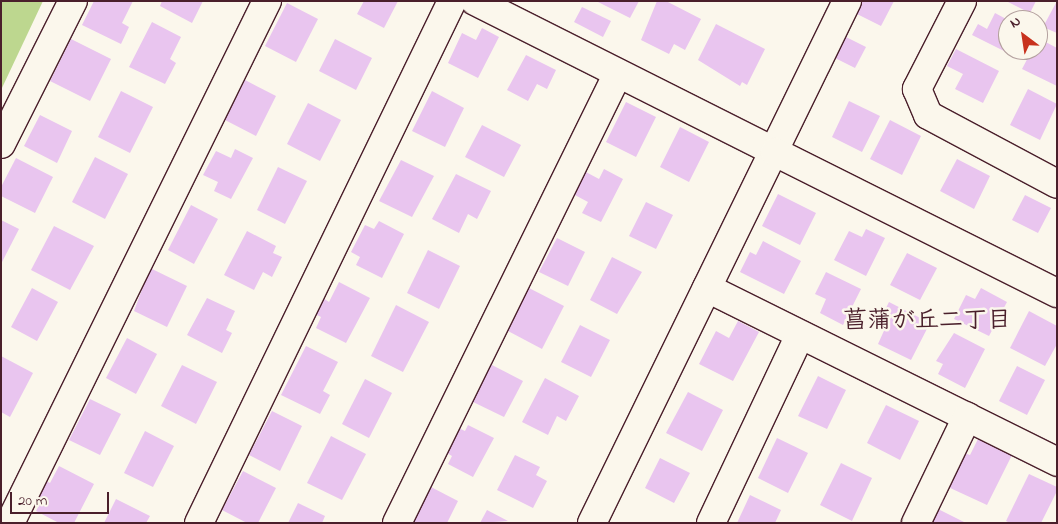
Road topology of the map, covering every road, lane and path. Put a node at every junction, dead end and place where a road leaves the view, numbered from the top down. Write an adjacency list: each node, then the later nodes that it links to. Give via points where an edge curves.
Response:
1 (73, 1): 8 (street)
2 (267, 1): 16 (street)
3 (452, 1): 17 (street)
4 (475, 1): 7 (street)
5 (847, 1): 9 (street)
6 (962, 1): 10 (street, via 917,89 928,115)
7 (618, 73): 9 (street); 18 (street)
8 (1, 144)
9 (775, 152): 11 (street); 12 (street)
10 (1057, 184)
11 (707, 288): 13 (street); 19 (street)
12 (1057, 293)
13 (800, 334): 14 (street); 20 (street)
14 (967, 417): 15 (street); 21 (street)
15 (1057, 462)
16 (10, 523)
17 (199, 523)
18 (397, 523)
19 (592, 523)
20 (711, 523)
21 (916, 523)

